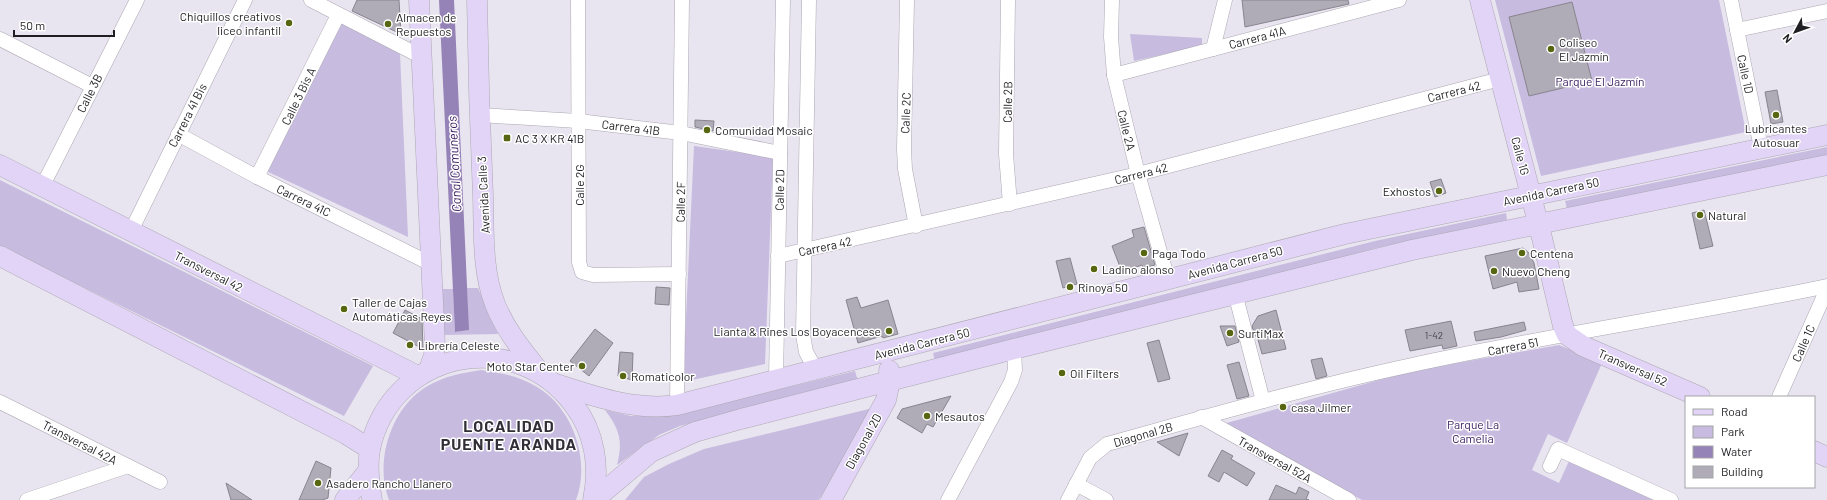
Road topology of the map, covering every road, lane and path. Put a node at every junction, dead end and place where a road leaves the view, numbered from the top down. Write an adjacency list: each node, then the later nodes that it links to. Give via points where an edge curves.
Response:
1 (137, 0): 26 (street, Calle 3B)
2 (245, 0): 30 (street, Carrera 41 Bis)
3 (311, 0): 19 (street)
4 (419, 0): 23 (main road)
5 (477, 0): 27 (main road, Avenida Calle 3)
6 (578, 0): 28 (street, Calle 2G)
7 (682, 0): 29 (street, Calle 2F)
8 (783, 0): 33 (street, Calle 2D)
9 (809, 0): 44 (street)
10 (907, 0): 42 (street, Calle 2C, via 904,149 905,169)
11 (1008, 0): 40 (street, Calle 2B, via 1006,154)
12 (1112, 0): 24 (street, Calle 2A)
13 (1225, 0): 22 (street)
14 (1399, 0): 17 (street, Carrera 41A)
15 (1480, 0): 25 (main road, Calle 1G)
16 (1731, 0): 20 (street, Calle 1D)
17 (1363, 5): 22 (street, Carrera 41A)
18 (1827, 11): 20 (street)
19 (338, 15): 23 (street); 37 (street, Calle 3 Bis A)
20 (1737, 30): 32 (street, Calle 1D)
21 (0, 39): 26 (street)
22 (1212, 49): 24 (street, Carrera 41A)
23 (422, 58): 47 (main road)
24 (1114, 75): 36 (street, Calle 2A)
25 (1500, 79): 36 (street, Carrera 42); 39 (main road, Calle 1G)
26 (92, 86): 38 (street, Calle 3B)
27 (479, 116): 28 (street, Carrera 41B); 57 (main road, Avenida Calle 3, via 485,252 490,285 495,304 511,336)
28 (578, 121): 29 (street, Carrera 41B); 48 (street, Calle 2G, via 579,262 582,272 593,275)
29 (680, 133): 33 (street, Carrera 41B); 48 (street, Calle 2F)
30 (178, 134): 37 (street, Carrera 41C); 43 (street, Carrera 41 Bis)
31 (1827, 135): 32 (main road, Avenida Carrera 50)
32 (1761, 148): 39 (main road, Avenida Carrera 50)
33 (780, 153): 46 (street, Calle 2D)
34 (1827, 165): 41 (main road)
35 (0, 166): 38 (main road, Transversal 42)
36 (1138, 174): 40 (street, Carrera 42); 49 (street, Calle 2A)
37 (257, 177): 47 (street, Carrera 41C)
38 (42, 187): 43 (main road, Transversal 42)
39 (1531, 195): 41 (main road, Calle 1G); 49 (main road, Avenida Carrera 50, via 1345,234)
40 (1010, 204): 42 (street, Carrera 42)
41 (1538, 225): 51 (main road, via 1412,250); 52 (main road, Calle 1G)
42 (916, 226): 44 (street, Carrera 42)
43 (131, 231): 56 (main road, Transversal 42)
44 (804, 251): 46 (street, Carrera 42); 55 (street, via 803,335 806,352)
45 (0, 256): 66 (main road, via 346,434)
46 (778, 256): 58 (street, Calle 2D)
47 (431, 264): 56 (main road, via 435,346 434,355)
48 (679, 274): 64 (street, Calle 2F)
49 (1168, 280): 54 (main road, Avenida Carrera 50)
50 (1827, 287): 52 (street, Carrera 51); 61 (street, Calle 1C)
51 (1235, 293): 53 (main road); 62 (street)
52 (1567, 335): 60 (main road, Transversal 52, via 1583,346); 62 (street, Carrera 51, via 1412,365)
53 (1014, 349): 59 (main road); 79 (street, via 1015,370 1011,382)
54 (886, 352): 55 (main road, Avenida Carrera 50); 59 (main road)
55 (816, 370): 58 (main road, Avenida Carrera 50)
56 (423, 373): 57 (main road, via 460,359 482,357 510,360); 66 (main road, via 407,385 389,405 374,434)
57 (548, 379): 64 (main road, Avenida Carrera 50, via 620,403 660,407); 77 (main road, via 568,396 578,410 592,441 596,471)
58 (776, 380): 64 (main road, Avenida Carrera 50)
59 (890, 381): 77 (main road, via 694,432 651,452); 78 (main road, Diagonal 2D, via 886,400)
60 (1698, 396)
61 (1780, 396)
62 (1263, 401): 65 (street, Carrera 51)
63 (0, 402): 69 (street, Transversal 42A)
64 (678, 405)
65 (1201, 418): 73 (street, Diagonal 2B, via 1107,444 1090,458); 82 (street, Transversal 52A)
66 (370, 449): 71 (main road)
67 (1815, 451): 68 (main road)
68 (1827, 457)
69 (128, 466): 72 (street, Transversal 42A); 74 (street)
70 (1550, 466): 83 (street, via 1558,449)
71 (368, 472): 75 (main road); 76 (main road)
72 (160, 482)
73 (1076, 484): 80 (street, Diagonal 2B); 81 (street)
74 (27, 500)
75 (345, 500)
76 (372, 500)
77 (593, 500)
78 (831, 500)
79 (948, 500)
80 (1068, 500)
81 (1106, 500)
82 (1349, 500)
83 (1671, 500)

